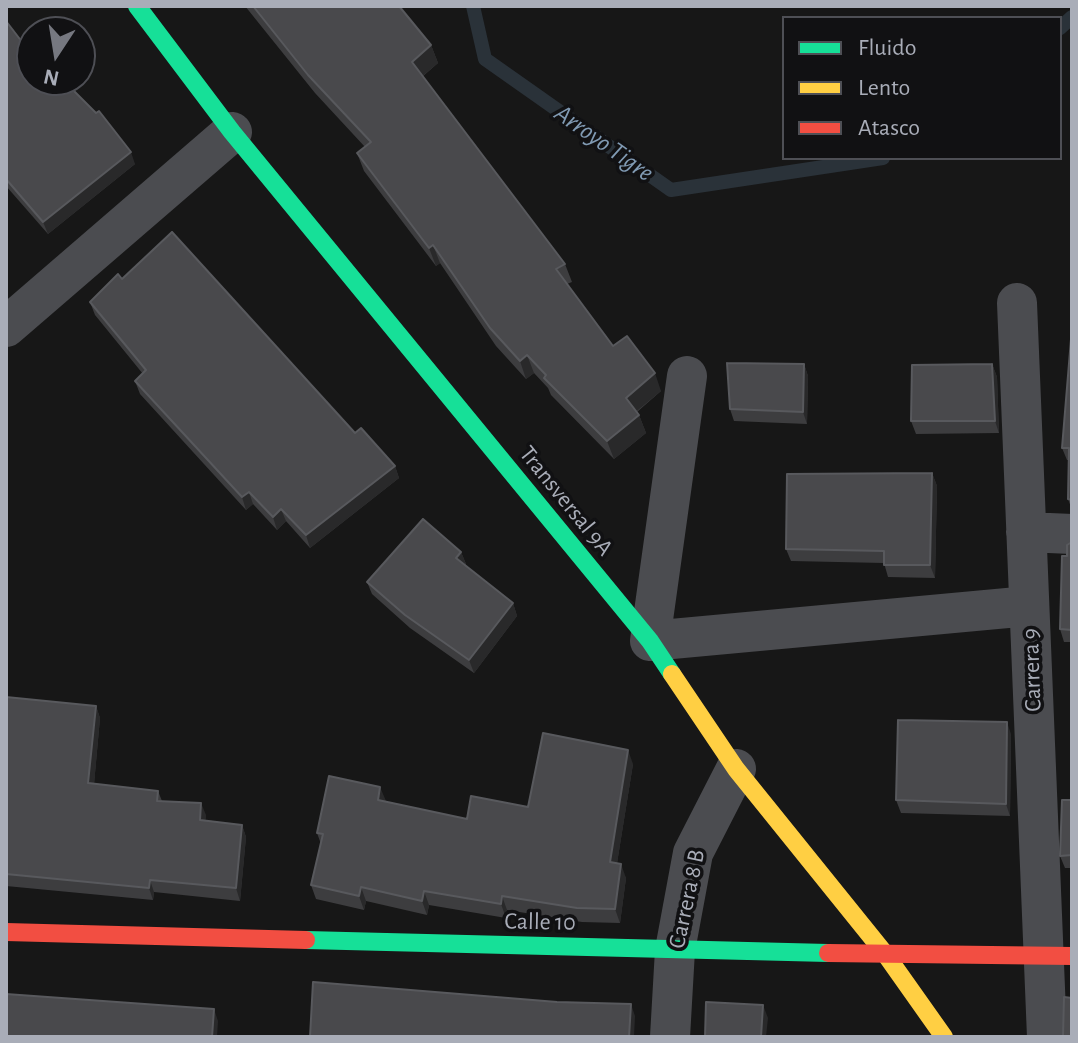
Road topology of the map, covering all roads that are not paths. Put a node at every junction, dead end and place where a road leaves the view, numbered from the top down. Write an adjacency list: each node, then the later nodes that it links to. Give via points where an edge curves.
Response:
1 (137, 6): 2 (main road, Transversal 9A)
2 (232, 132): 4 (street); 9 (main road, Transversal 9A)
3 (1017, 303): 6 (street, Carrera 9)
4 (6, 327)
5 (687, 376): 9 (street)
6 (1026, 532): 7 (street); 8 (street, Carrera 9)
7 (1072, 534)
8 (1029, 606): 9 (street); 14 (street, Carrera 9)
9 (650, 641): 10 (main road, Transversal 9A)
10 (736, 769): 12 (street, Carrera 8 B, via 693,853); 13 (main road, Transversal 9A)
11 (6, 932): 12 (main road, Calle 10)
12 (675, 950): 13 (main road, Calle 10); 15 (street, Carrera 8 B)
13 (886, 955): 14 (main road, Calle 10); 16 (main road, Transversal 9A)
14 (1058, 956): 17 (street, Carrera 9)
15 (670, 1037)
16 (944, 1037)
17 (1047, 1037)

